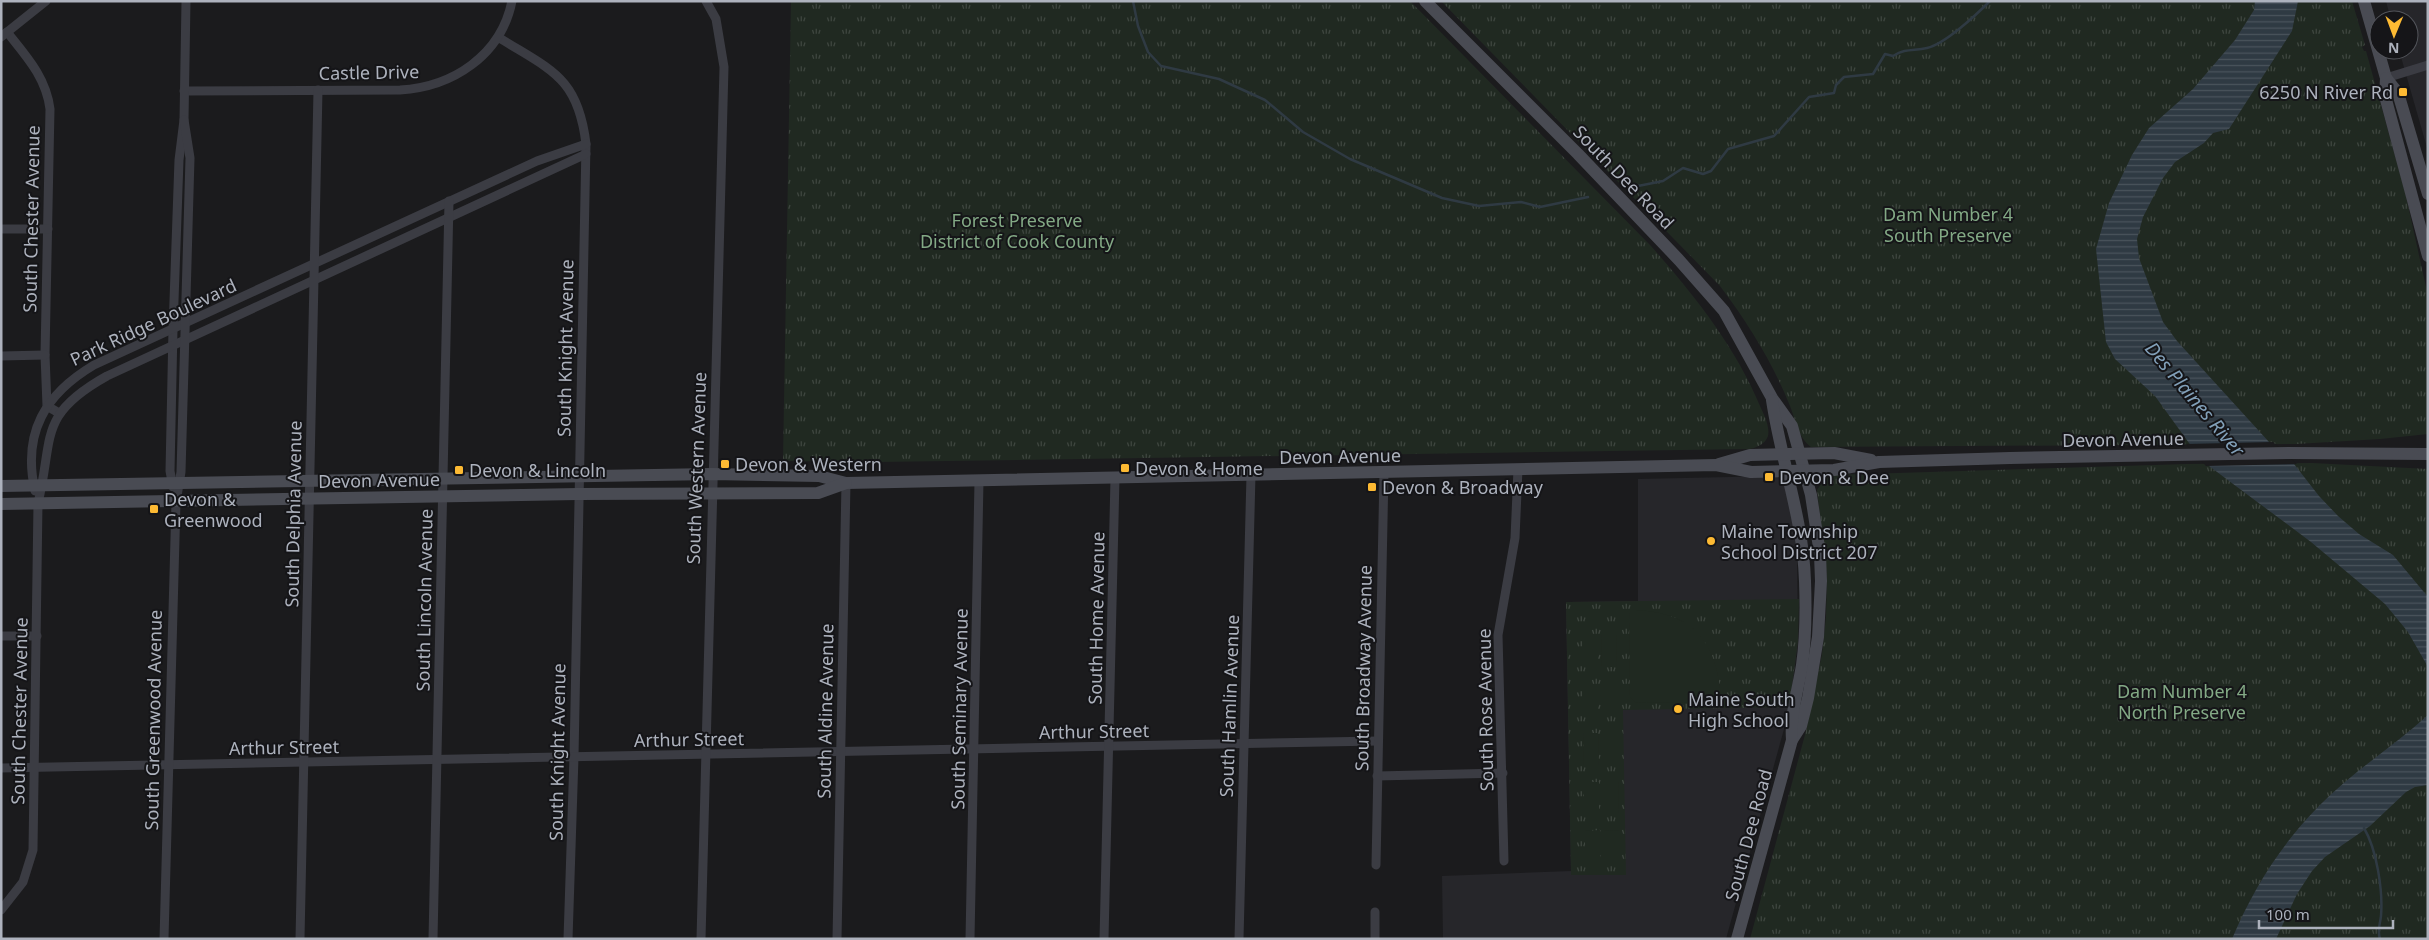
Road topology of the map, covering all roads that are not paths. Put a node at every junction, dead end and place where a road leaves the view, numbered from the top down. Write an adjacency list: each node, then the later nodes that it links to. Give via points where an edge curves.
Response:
1 (46, 1): 7 (street)
2 (186, 1): 12 (street, South Greenwood Avenue)
3 (512, 1): 8 (street, Castle Drive)
4 (706, 1): 42 (street, South Western Avenue, via 716,19 724,67)
5 (1426, 1): 30 (street, South Dee Road, via 1617,195 1724,311)
6 (2364, 1): 10 (street)
7 (4, 34): 20 (street, South Chester Avenue, via 38,72 48,96)
8 (498, 37): 11 (street, Castle Drive, via 466,70 444,82 400,90); 14 (street, South Knight Avenue, via 559,77 570,90 582,114)
9 (2428, 65): 10 (street)
10 (2386, 78): 16 (street, via 2398,93); 21 (street, via 2385,96)
11 (318, 90): 12 (street, Castle Drive); 22 (street, South Delphia Avenue)
12 (184, 91): 13 (street, South Greenwood Avenue)
13 (184, 120): 24 (street, South Greenwood Avenue, via 190,158); 25 (street, South Greenwood Avenue, via 179,160)
14 (586, 144): 15 (street, South Knight Avenue); 17 (street, Park Ridge Boulevard, via 545,157)
15 (586, 154): 18 (street, Park Ridge Boulevard); 43 (street, South Knight Avenue)
16 (2428, 194)
17 (449, 201): 18 (street, South Lincoln Avenue); 22 (street, Park Ridge Boulevard)
18 (450, 218): 23 (street, Park Ridge Boulevard); 45 (street, South Lincoln Avenue)
19 (1, 229): 20 (street)
20 (48, 229): 28 (street, South Chester Avenue)
21 (2428, 256)
22 (315, 264): 23 (street, South Delphia Avenue); 24 (street, Park Ridge Boulevard)
23 (314, 280): 26 (street, Park Ridge Boulevard); 47 (street, South Delphia Avenue)
24 (185, 324): 25 (street, Park Ridge Boulevard); 26 (street, South Greenwood Avenue)
25 (173, 330): 27 (street, South Greenwood Avenue); 31 (street, Park Ridge Boulevard, via 84,371 64,385)
26 (184, 340): 27 (street, Park Ridge Boulevard); 49 (street, South Greenwood Avenue)
27 (172, 345): 32 (street, Park Ridge Boulevard, via 93,384); 49 (street, South Greenwood Avenue, via 170,471)
28 (45, 355): 29 (street); 31 (street, South Chester Avenue)
29 (1, 356)
30 (1772, 398): 33 (street, South Dee Road); 34 (street, South Dee Road, via 1792,426)
31 (47, 406): 32 (street); 52 (street, Park Ridge Boulevard, via 33,444 31,471)
32 (59, 413): 52 (street, Park Ridge Boulevard, via 49,437)
33 (1783, 454): 34 (street, Devon Avenue); 37 (street, Devon Avenue, via 1750,455); 40 (street, South Dee Road)
34 (1800, 454): 36 (street, Devon Avenue, via 1834,453); 39 (street, South Dee Road)
35 (2428, 454): 36 (street, Devon Avenue, via 2289,453)
36 (1879, 462): 39 (street, Devon Avenue, via 1834,470)
37 (1716, 465): 38 (street, Devon Avenue); 40 (street, Devon Avenue, via 1752,472)
38 (1518, 469): 41 (street, Devon Avenue); 75 (street, South Rose Avenue, via 1515,538 1498,635)
39 (1805, 470): 40 (street, Devon Avenue); 62 (street, South Dee Road, via 1820,554 1820,614 1808,698 1801,726)
40 (1787, 471): 62 (street, South Dee Road, via 1802,537 1805,582 1803,662 1791,722)
41 (1384, 472): 44 (street, Devon Avenue); 63 (street, South Broadway Avenue)
42 (712, 474): 43 (street, Devon Avenue); 50 (street, Devon Avenue, via 820,476); 53 (street, South Western Avenue)
43 (578, 475): 45 (street, Devon Avenue); 54 (street, South Knight Avenue)
44 (1251, 475): 46 (street, Devon Avenue); 64 (street, South Hamlin Avenue)
45 (443, 477): 47 (street, Devon Avenue); 55 (street, South Lincoln Avenue)
46 (1115, 478): 48 (street, Devon Avenue); 65 (street, South Home Avenue)
47 (310, 480): 49 (street, Devon Avenue); 56 (street, South Delphia Avenue)
48 (979, 481): 50 (street, Devon Avenue); 66 (street, South Seminary Avenue)
49 (176, 483): 52 (street, Devon Avenue); 57 (street, South Greenwood Avenue)
50 (846, 483): 53 (street, Devon Avenue, via 818,493); 67 (street, South Aldine Avenue)
51 (1, 486): 52 (street, Devon Avenue)
52 (38, 486): 58 (street, Park Ridge Boulevard)
53 (712, 493): 54 (street, Devon Avenue); 68 (street, South Western Avenue)
54 (578, 494): 55 (street, Devon Avenue); 69 (street, South Knight Avenue)
55 (443, 497): 56 (street, Devon Avenue); 70 (street, South Lincoln Avenue)
56 (309, 499): 57 (street, Devon Avenue); 71 (street, South Delphia Avenue)
57 (176, 502): 58 (street, Devon Avenue); 72 (street, South Greenwood Avenue)
58 (38, 503): 59 (street, Devon Avenue); 61 (street, South Chester Avenue)
59 (1, 504)
60 (1, 636): 61 (street)
61 (37, 636): 74 (street, South Chester Avenue)
62 (1792, 740): 91 (street, South Dee Road)
63 (1378, 741): 64 (street, Arthur Street); 76 (street, South Broadway Avenue)
64 (1244, 744): 65 (street, Arthur Street); 89 (street, South Hamlin Avenue)
65 (1109, 746): 66 (street, Arthur Street); 88 (street, South Home Avenue)
66 (975, 749): 67 (street, Arthur Street); 87 (street, South Seminary Avenue)
67 (840, 752): 68 (street, Arthur Street); 86 (street, South Aldine Avenue)
68 (706, 755): 69 (street, Arthur Street); 85 (street, South Western Avenue)
69 (574, 757): 70 (street, Arthur Street); 84 (street, South Knight Avenue)
70 (438, 760): 71 (street, Arthur Street); 83 (street, South Lincoln Avenue)
71 (305, 763): 72 (street, Arthur Street); 82 (street, South Delphia Avenue)
72 (168, 766): 74 (street, Arthur Street); 81 (street, South Greenwood Avenue)
73 (1, 768): 74 (street, Arthur Street)
74 (36, 768): 79 (street, South Chester Avenue, via 32,850 23,882)
75 (1503, 773): 76 (street); 77 (street, South Rose Avenue)
76 (1377, 776): 78 (street, South Broadway Avenue)
77 (1504, 861)
78 (1376, 864)
79 (1, 910)
80 (1375, 912): 90 (street)
81 (164, 939)
82 (300, 939)
83 (433, 939)
84 (568, 939)
85 (701, 939)
86 (836, 939)
87 (970, 939)
88 (1104, 939)
89 (1239, 939)
90 (1375, 939)
91 (1737, 939)

